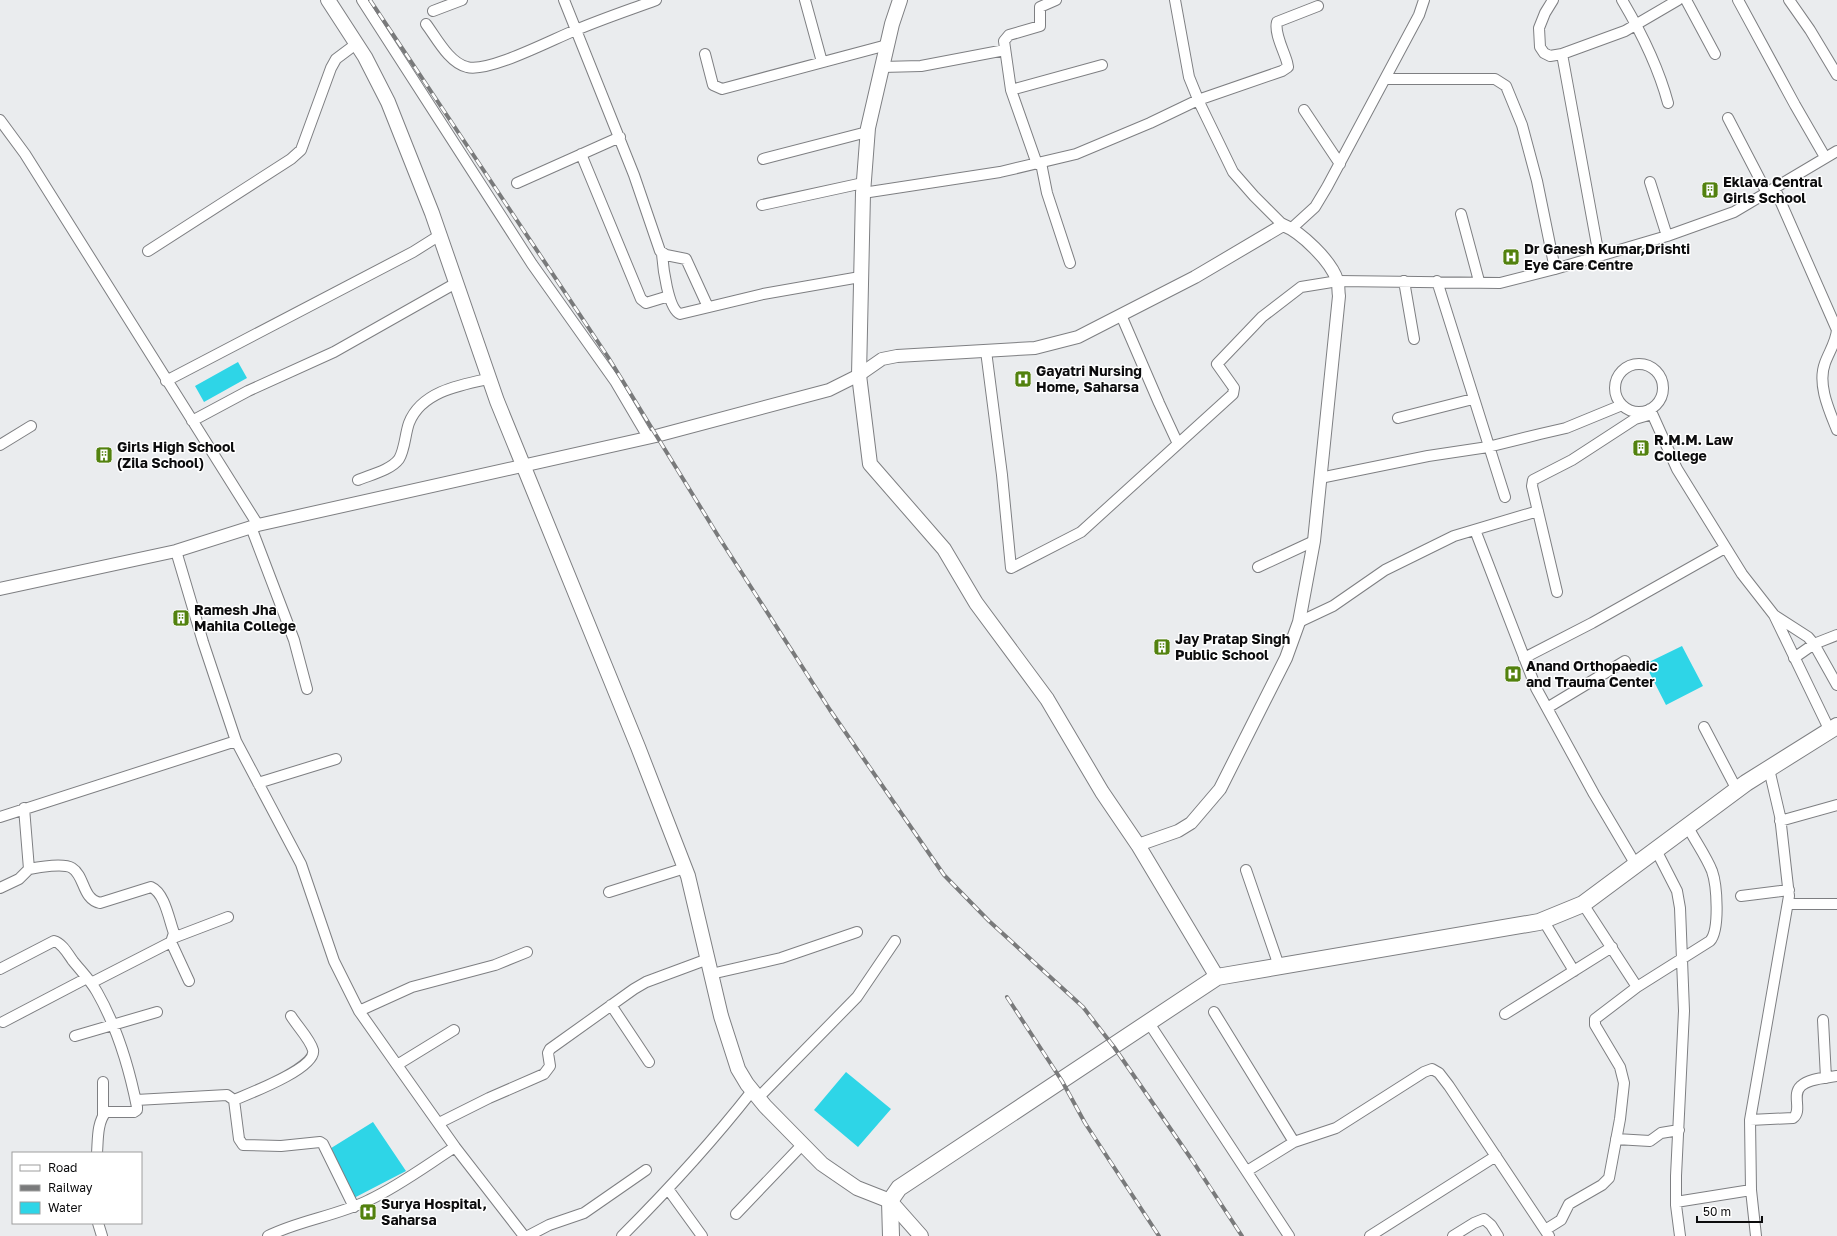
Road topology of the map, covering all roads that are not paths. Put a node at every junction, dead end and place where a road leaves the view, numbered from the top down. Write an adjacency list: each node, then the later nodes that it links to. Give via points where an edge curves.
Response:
1 (328, 0): 22 (main road)
2 (362, 0): 83 (street, via 532,264 615,381)
3 (462, 0): 18 (street)
4 (564, 0): 21 (street)
5 (656, 0): 21 (street)
6 (805, 0): 28 (street)
7 (900, 0): 23 (main road)
8 (1056, 0): 24 (street, via 1040,7 1040,26 1006,37)
9 (1174, 0): 34 (street, via 1189,77)
10 (1424, 0): 32 (street, via 1419,15)
11 (1552, 0): 26 (street, via 1539,28 1539,39 1544,53 1550,56)
12 (1622, 0): 20 (street)
13 (1686, 0): 27 (street)
14 (1738, 0): 44 (street)
15 (1789, 0): 31 (street)
16 (1674, 1): 20 (street)
17 (1318, 6): 34 (street, via 1277,22 1288,66 1282,71)
18 (433, 11)
19 (426, 24): 21 (street, via 457,62 466,67 476,68 497,63)
20 (1636, 25): 26 (street); 35 (street, via 1661,79)
21 (577, 29): 41 (street)
22 (356, 44): 55 (main road, via 388,102); 57 (street, via 336,59 331,68 301,150 291,159)
23 (887, 45): 28 (street); 30 (main road)
24 (1005, 50): 30 (street, via 921,66); 33 (street)
25 (705, 54): 28 (street, via 713,85 722,89)
26 (1562, 54): 59 (street)
27 (1715, 54)
28 (822, 62)
29 (1102, 65): 33 (street)
30 (882, 67): 39 (main road)
31 (1837, 75)
32 (1385, 79): 47 (street); 61 (street, via 1495,79 1506,86 1522,125 1537,181)
33 (1011, 90): 46 (street)
34 (1198, 100): 46 (street, via 1112,140 1076,154); 54 (street, via 1233,172)
35 (1668, 103)
36 (1304, 110): 47 (street)
37 (1728, 118): 51 (street)
38 (0, 120): 40 (street)
39 (867, 132): 45 (street); 50 (main road)
40 (4, 134): 75 (street, via 24,154)
41 (620, 137): 43 (street); 58 (street)
42 (1837, 151): 44 (street)
43 (581, 154): 49 (street); 68 (street, via 641,299 651,303)
44 (1826, 157): 51 (street)
45 (763, 159)
46 (1039, 164): 50 (street, via 1000,172); 60 (street)
47 (1340, 164): 54 (street, via 1315,207)
48 (1650, 182): 56 (street)
49 (517, 183)
50 (863, 188): 52 (street); 62 (main road)
51 (1771, 191): 56 (street, via 1734,212); 82 (street, via 1837,330 1824,364 1822,384)
52 (762, 205)
53 (1461, 214): 66 (street)
54 (1287, 227): 63 (street, via 1317,251); 70 (street)
55 (440, 235): 67 (main road); 75 (street, via 413,252)
56 (1667, 236): 59 (street)
57 (148, 251)
58 (662, 254): 68 (street); 69 (street, via 686,259)
59 (1599, 256): 61 (street)
60 (1070, 263)
61 (1555, 269): 66 (street, via 1500,283)
62 (860, 277): 69 (street); 73 (main road)
63 (1338, 281): 64 (street); 84 (street, via 1296,289 1262,317 1217,366 1234,388 1233,394); 88 (street, via 1339,296)
64 (1404, 281): 65 (street); 71 (street)
65 (1437, 281): 66 (street); 76 (street)
66 (1479, 281)
67 (456, 283): 74 (main road); 80 (street, via 334,352 248,391)
68 (669, 296): 69 (street, via 675,311 680,314)
69 (708, 306)
70 (1121, 315): 72 (street, via 1078,337 1035,348); 84 (street)
71 (1414, 339)
72 (986, 351): 73 (street, via 896,356 882,360); 84 (street, via 1011,568 1081,532)
73 (859, 375): 83 (street, via 829,390); 122 (main road, via 870,464 944,548 976,603 1047,699 1102,792)
74 (488, 379): 87 (main road); 89 (street, via 452,387 424,403 412,417 399,459)
75 (166, 381): 80 (street)
76 (1472, 399): 79 (street); 86 (street)
77 (1622, 404): 78 (street, via 1634,411); 78 (street, via 1616,395 1617,379 1627,367 1643,364 1658,372 1664,386 1660,400); 86 (street, via 1566,428)
78 (1651, 412): 91 (street, via 1635,419 1572,460 1533,480); 95 (street, via 1677,469)
79 (1398, 418)
80 (192, 421): 92 (street)
81 (31, 426): 85 (street)
82 (1837, 430)
83 (648, 438): 87 (street)
84 (1178, 444)
85 (0, 445)
86 (1488, 447): 88 (street, via 1421,457); 90 (street)
87 (523, 467): 92 (street); 125 (main road)
88 (1320, 478): 94 (street)
89 (358, 480)
90 (1505, 497)
91 (1538, 511): 93 (street); 99 (street)
92 (255, 526): 96 (street); 108 (street, via 294,640)
93 (1475, 530): 101 (street, via 1454,536 1385,570 1333,606); 104 (street)
94 (1314, 541): 97 (street); 101 (street)
95 (1725, 548): 100 (street, via 1753,590); 104 (street)
96 (176, 551): 98 (street); 112 (street)
97 (1258, 567)
98 (0, 589)
99 (1557, 592)
100 (1774, 615): 103 (street, via 1801,631); 105 (street)
101 (1299, 622): 122 (street, via 1286,658 1220,789 1191,823 1178,831)
102 (1837, 635): 103 (street)
103 (1814, 644): 105 (street); 107 (street)
104 (1524, 658): 109 (street)
105 (1794, 658): 111 (street)
106 (1625, 661): 109 (street)
107 (1837, 685)
108 (307, 689)
109 (1547, 708): 124 (street)
110 (1704, 727): 116 (street)
111 (1833, 729): 114 (highway)
112 (236, 742): 115 (street); 118 (street)
113 (336, 759): 115 (street)
114 (1769, 769): 116 (highway); 120 (street)
115 (258, 783): 153 (street, via 301,864 334,961)
116 (1737, 790): 121 (highway)
117 (1837, 805): 120 (street)
118 (24, 808): 119 (street); 126 (street)
119 (0, 817)
120 (1780, 822): 129 (street)
121 (1688, 827): 123 (highway); 143 (street, via 1712,872 1716,927 1710,941)
122 (1138, 845): 148 (main road)
123 (1656, 850): 124 (highway); 143 (street, via 1677,891 1680,908)
124 (1636, 865): 132 (highway)
125 (685, 868): 130 (street); 142 (main road)
126 (29, 869): 128 (street, via 19,879); 138 (street, via 46,866 73,869 87,894 100,904 145,889 156,889 174,933)
127 (1246, 870): 144 (street)
128 (0, 888)
129 (1789, 890): 131 (street); 133 (street)
130 (610, 892)
131 (1741, 896)
132 (1583, 904): 136 (highway); 140 (street)
133 (1789, 904): 134 (street); 173 (street)
134 (1837, 904)
135 (228, 917): 138 (street)
136 (1543, 920): 144 (highway); 146 (street)
137 (857, 932): 147 (street, via 781,958)
138 (172, 940): 149 (street); 150 (street)
139 (895, 941): 169 (street, via 857,997)
140 (1612, 947): 146 (street); 151 (street)
141 (527, 952): 153 (street, via 495,965 412,987)
142 (708, 959): 147 (main road); 152 (street, via 646,982)
143 (1681, 960): 151 (street); 175 (street, via 1684,1011)
144 (1279, 966): 148 (highway)
145 (0, 969): 149 (street, via 58,942)
146 (1574, 971): 156 (street)
147 (711, 974): 169 (main road, via 738,1069)
148 (1217, 977): 160 (highway)
149 (89, 980): 159 (street); 161 (street)
150 (189, 981)
151 (1637, 987): 176 (street, via 1597,1016 1594,1021 1620,1067 1624,1083)
152 (611, 1005): 164 (street); 174 (street, via 550,1049 550,1066 544,1074)
153 (359, 1011): 165 (street)
154 (157, 1012): 161 (street)
155 (1214, 1012): 177 (street)
156 (1505, 1014)
157 (291, 1016): 171 (street, via 313,1050 311,1057 304,1065 280,1080)
158 (1823, 1020): 167 (street)
159 (3, 1022)
160 (1149, 1022): 183 (street); 186 (highway, via 899,1188)
161 (112, 1024): 163 (street); 170 (street)
162 (454, 1030): 165 (street)
163 (75, 1036)
164 (649, 1062)
165 (397, 1065): 174 (street)
166 (1837, 1076): 167 (street)
167 (1826, 1078): 173 (street, via 1801,1086 1796,1096 1797,1112 1793,1118)
168 (103, 1082): 172 (street)
169 (755, 1094): 178 (main road); 184 (street)
170 (136, 1100): 171 (street, via 227,1094); 172 (street, via 137,1110 134,1112 108,1111)
171 (234, 1100): 188 (street, via 239,1139 243,1145 282,1146 320,1142)
172 (103, 1116): 180 (street)
173 (1750, 1120): 185 (street)
174 (438, 1123): 179 (street)
175 (1679, 1130): 176 (street, via 1661,1133 1650,1141); 187 (street)
176 (1616, 1138): 191 (street, via 1608,1181 1569,1204 1561,1220)
177 (1294, 1142): 181 (street, via 1336,1128 1432,1069 1439,1073); 183 (street)
178 (803, 1144): 186 (main road, via 822,1164 857,1188); 189 (street)
179 (455, 1147): 188 (street, via 408,1178); 194 (street)
180 (97, 1152)
181 (1496, 1156): 191 (street); 201 (street)
182 (646, 1170): 195 (street, via 584,1213 549,1225)
183 (1247, 1171): 200 (street)
184 (668, 1189): 196 (street); 197 (street)
185 (1751, 1190): 187 (street); 205 (street)
186 (890, 1201): 198 (highway); 199 (main road)
187 (1676, 1202): 204 (street)
188 (354, 1207): 193 (street, via 286,1227)
189 (736, 1214)
190 (98, 1224): 192 (street)
191 (1547, 1233)
192 (102, 1236)
193 (268, 1236)
194 (524, 1236)
195 (528, 1236)
196 (622, 1236)
197 (702, 1236)
198 (891, 1236)
199 (921, 1236)
200 (1289, 1236)
201 (1370, 1236)
202 (1453, 1236): 203 (street, via 1484,1219)
203 (1498, 1236)
204 (1680, 1236)
205 (1756, 1236)

